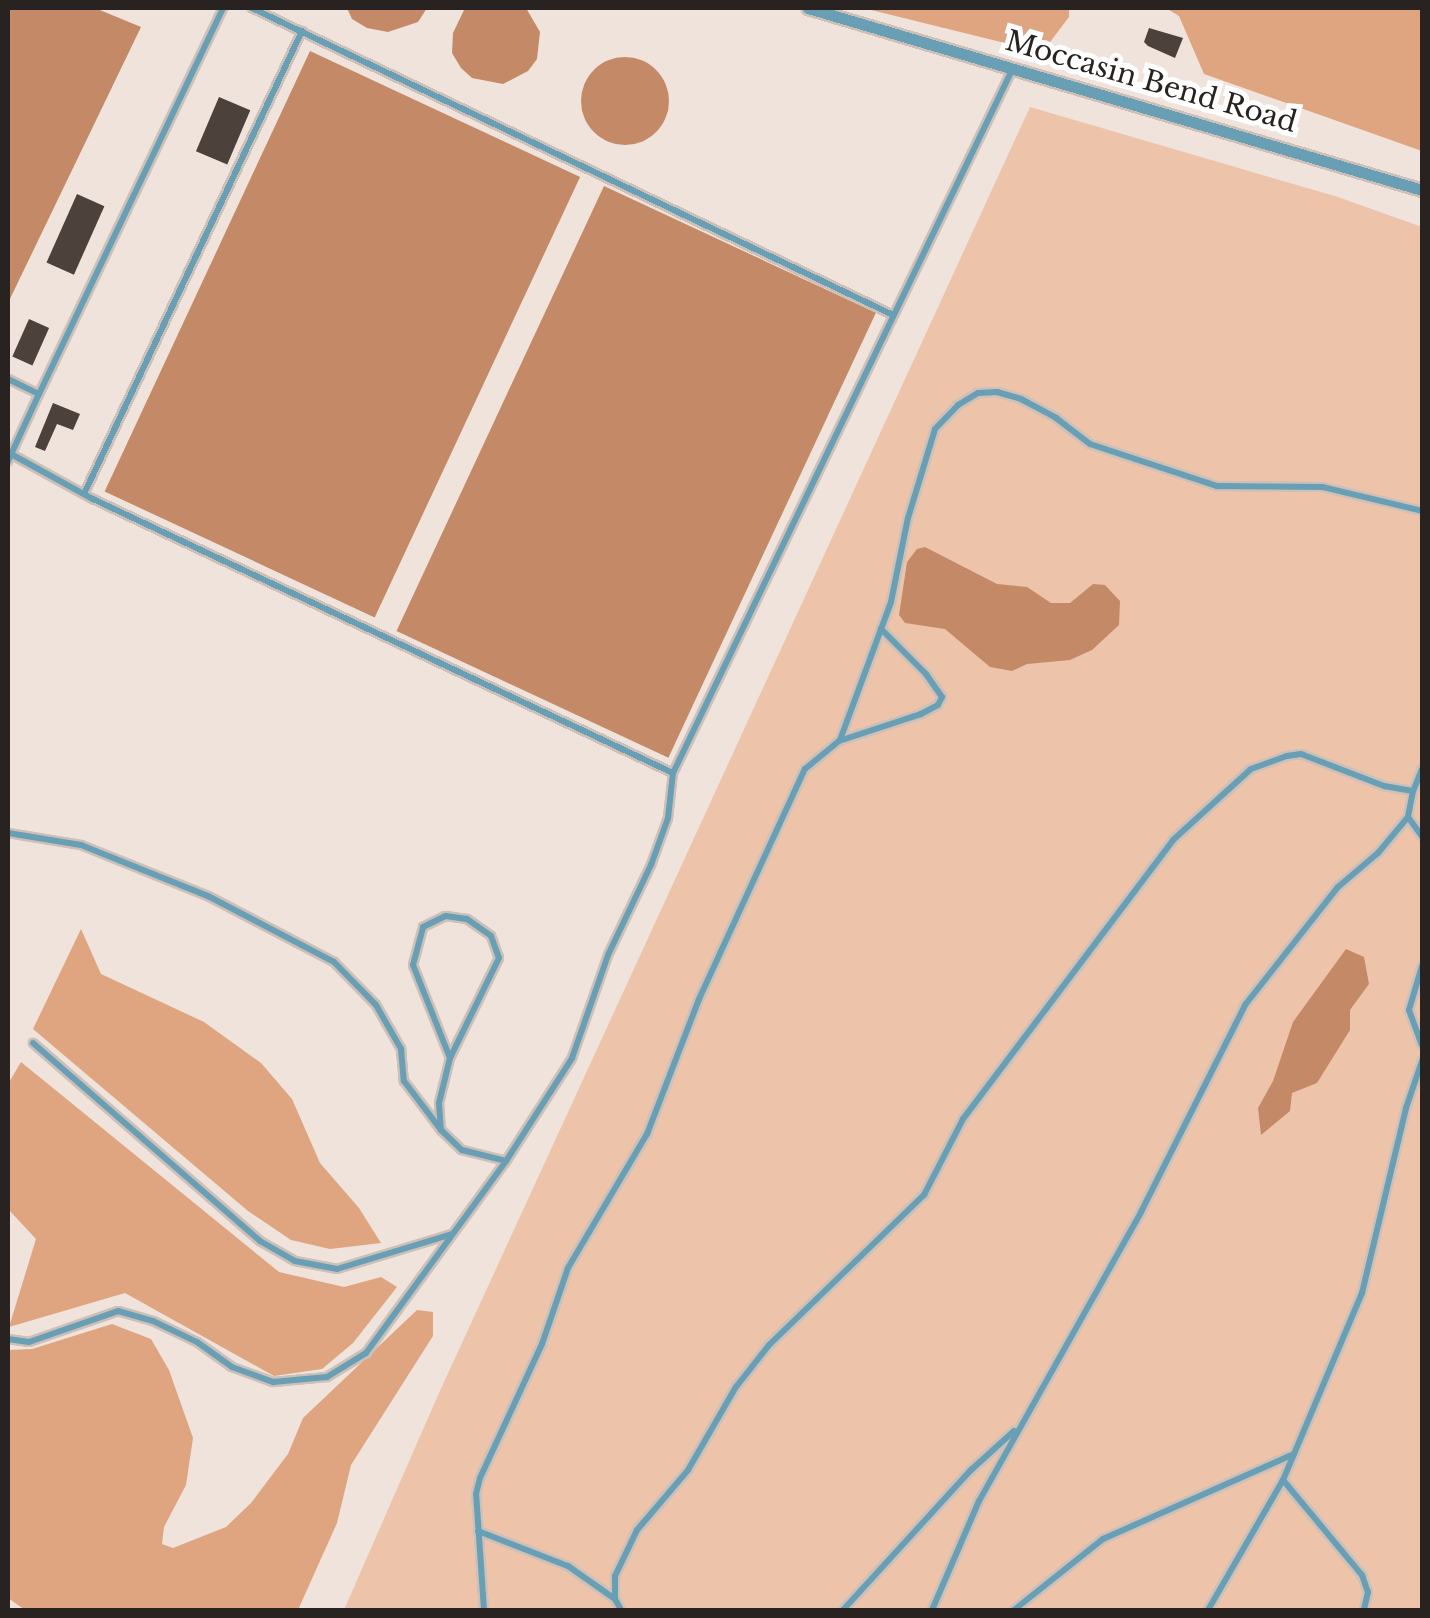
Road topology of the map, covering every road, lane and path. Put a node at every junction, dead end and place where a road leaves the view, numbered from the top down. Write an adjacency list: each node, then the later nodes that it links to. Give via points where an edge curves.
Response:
1 (222, 8): 9 (lane)
2 (252, 8): 4 (lane)
3 (808, 8): 5 (street, Moccasin Bend Road)
4 (302, 31): 7 (lane); 11 (lane)
5 (1013, 68): 6 (street, Moccasin Bend Road); 7 (lane)
6 (1422, 190)
7 (893, 316): 16 (lane)
8 (8, 379): 9 (lane)
9 (39, 394): 10 (lane)
10 (9, 458): 11 (lane)
11 (84, 494): 16 (lane)
12 (1422, 511): 13 (lane, via 1324,487 1216,486 1090,444 1021,400 978,393 935,429)
13 (881, 629): 14 (lane); 14 (lane, via 942,697 922,714)
14 (839, 741): 33 (lane, via 805,769 699,999 647,1134 568,1268 542,1344 480,1478)
15 (1422, 769): 17 (lane)
16 (673, 773): 27 (lane, via 668,818 652,865 608,955 572,1058)
17 (1412, 790): 18 (lane); 34 (lane, via 1301,754 1287,756 1251,770 1173,840 962,1119 924,1195 769,1345 736,1387 688,1470 638,1530 615,1576)
18 (1408, 816): 20 (lane); 30 (lane, via 1338,887 1245,1005 1142,1212)
19 (8, 834): 26 (lane, via 81,845 208,896 334,962 376,1006 401,1049 404,1081)
20 (1422, 836)
21 (1422, 966): 23 (lane, via 1410,1010)
22 (33, 1043): 28 (lane, via 260,1241 295,1261 337,1268)
23 (1422, 1044)
24 (450, 1058): 24 (lane, via 499,958 491,936 467,919 446,916 423,927 413,966); 26 (lane, via 439,1103)
25 (1422, 1061): 31 (lane, via 1362,1293)
26 (441, 1130): 27 (lane, via 462,1150)
27 (506, 1161): 28 (lane)
28 (453, 1234): 29 (lane, via 366,1353 327,1378 272,1382 232,1367 153,1320 118,1312 29,1342)
29 (8, 1339)
30 (1017, 1428): 37 (lane); 38 (lane)
31 (1294, 1454): 32 (lane); 39 (lane, via 1104,1540)
32 (1282, 1480): 40 (lane); 41 (lane, via 1362,1575 1368,1592)
33 (478, 1532): 34 (lane, via 568,1566); 35 (lane)
34 (615, 1598): 36 (lane)
35 (484, 1610)
36 (621, 1610)
37 (843, 1610)
38 (932, 1610)
39 (1014, 1610)
40 (1208, 1610)
41 (1364, 1610)

